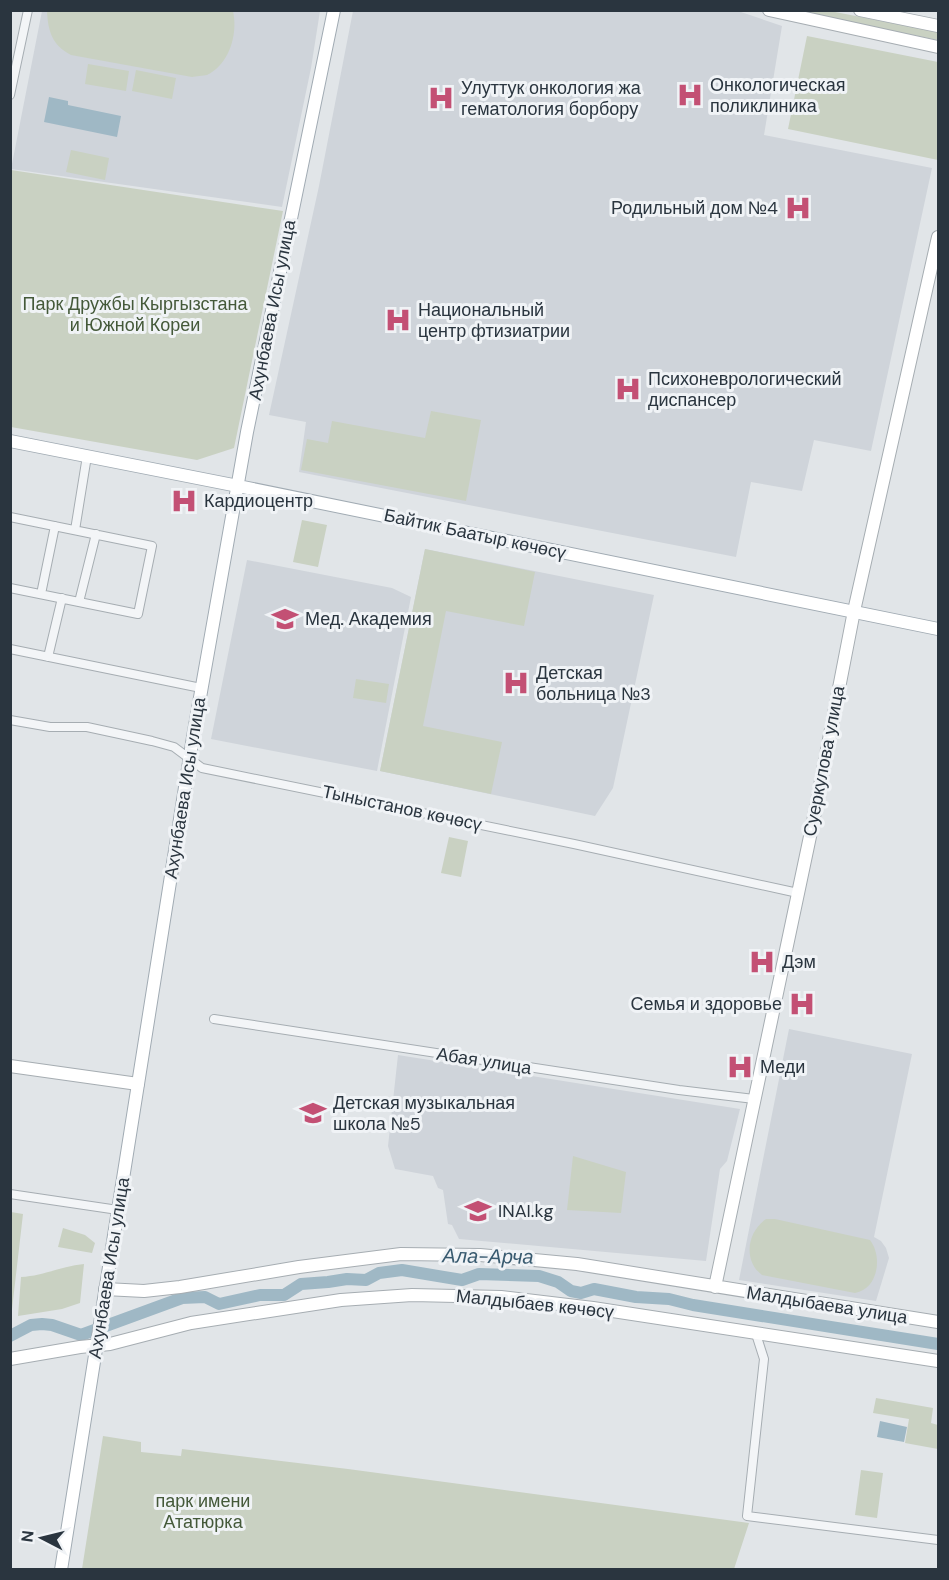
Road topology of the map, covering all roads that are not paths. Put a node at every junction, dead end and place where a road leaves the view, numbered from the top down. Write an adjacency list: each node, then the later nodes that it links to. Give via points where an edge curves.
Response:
1 (28, 10): 7 (street)
2 (334, 10): 12 (street, Ахунбаева Исы улица)
3 (769, 10): 6 (street)
4 (860, 10): 5 (street)
5 (939, 26)
6 (939, 47)
7 (10, 96)
8 (939, 237): 9 (street, Суеркулова улица)
9 (933, 287): 21 (street, Суеркулова улица)
10 (10, 441): 11 (street, Байтик Баатыр көчөсү)
11 (87, 456): 12 (street, Байтик Баатыр көчөсү); 15 (street)
12 (238, 486): 21 (street, Байтик Баатыр көчөсү); 25 (street, Ахунбаева Исы улица)
13 (10, 517): 14 (street)
14 (55, 526): 15 (street); 18 (street)
15 (75, 530): 16 (street)
16 (96, 534): 20 (street); 20 (street, via 152,546 138,614)
17 (10, 588): 18 (street)
18 (41, 594): 19 (street)
19 (62, 598): 20 (street); 24 (street)
20 (79, 602)
21 (854, 611): 22 (street, Байтик Баатыр көчөсү); 28 (street, Суеркулова улица)
22 (939, 629)
23 (10, 649): 24 (street)
24 (48, 657): 25 (street)
25 (201, 688): 27 (street, Ахунбаева Исы улица)
26 (10, 720): 27 (street, Тыныстанов көчөсү, via 117,733 174,747)
27 (189, 760): 28 (street, Тыныстанов көчөсү, via 202,768); 31 (street, Ахунбаева Исы улица)
28 (798, 893): 32 (street, Суеркулова улица)
29 (214, 1019): 32 (street, Абая улица)
30 (10, 1065): 31 (street)
31 (138, 1083): 34 (street, Ахунбаева Исы улица)
32 (754, 1099): 35 (street, Суеркулова улица)
33 (10, 1194): 34 (street)
34 (118, 1210): 36 (street, Ахунбаева Исы улица)
35 (715, 1287): 36 (street, via 528,1258 420,1253 346,1260 169,1289); 37 (street, Малдыбаева улица)
36 (105, 1289): 39 (street, Ахунбаева Исы улица)
37 (939, 1322)
38 (756, 1334): 39 (street, Малдыбаев көчөсү, via 525,1299 412,1294 341,1300 191,1323 110,1344); 41 (street, Малдыбаев көчөсү); 42 (street, via 764,1359 747,1515)
39 (97, 1341): 40 (street); 43 (street, Ахунбаева Исы улица)
40 (10, 1359)
41 (939, 1361)
42 (939, 1540)
43 (61, 1569)

